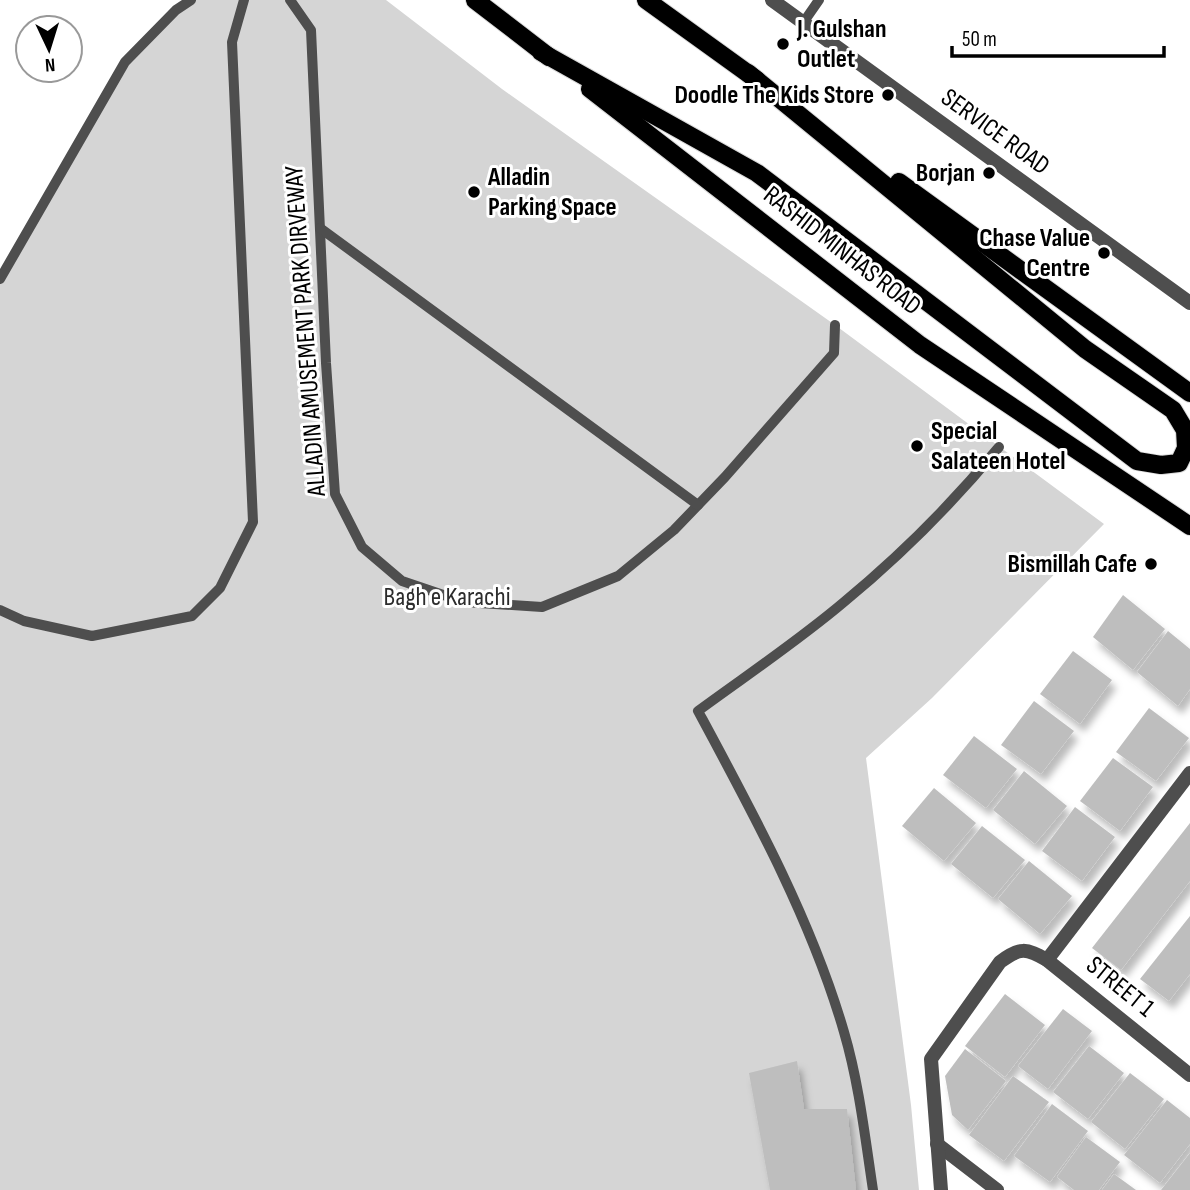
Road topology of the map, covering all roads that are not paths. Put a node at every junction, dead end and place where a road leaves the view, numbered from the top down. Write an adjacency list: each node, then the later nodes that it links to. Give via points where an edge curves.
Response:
1 (191, 0): 12 (lane, via 125,62)
2 (244, 0): 19 (lane, via 232,42 253,522 220,588 192,616 92,636 24,621)
3 (290, 0): 11 (lane, ALLADIN AMUSEMENT PARK DIRVEWAY, via 311,30)
4 (475, 0): 9 (main road, RASHID MINHAS ROAD)
5 (646, 0): 10 (main road)
6 (772, 0): 8 (street, SERVICE ROAD)
7 (819, 0): 8 (lane)
8 (803, 23): 13 (street, SERVICE ROAD)
9 (541, 52): 10 (main road, via 757,173 1137,461 1179,463 1186,448 1185,430 1173,410 1085,349); 18 (main road, RASHID MINHAS ROAD, via 920,345)
10 (748, 73): 15 (main road)
11 (320, 228): 17 (lane); 17 (lane, ALLADIN AMUSEMENT PARK DIRVEWAY, via 335,494 362,547 401,581 464,603 542,607 618,576)
12 (0, 279)
13 (1190, 303)
14 (835, 325): 17 (lane, ALLADIN AMUSEMENT PARK DIRVEWAY, via 834,353)
15 (1190, 393)
16 (999, 447): 24 (lane, via 965,488 843,604 698,711 741,791 830,987 858,1094)
17 (698, 505)
18 (1190, 526)
19 (0, 610)
20 (1190, 773): 21 (street)
21 (1047, 960): 22 (street, STREET 1); 23 (street, STREET 1, via 1030,950 1014,952 1000,962 931,1059)
22 (1190, 1075)
23 (937, 1144): 25 (street); 26 (street)
24 (873, 1190)
25 (941, 1190)
26 (997, 1190)

